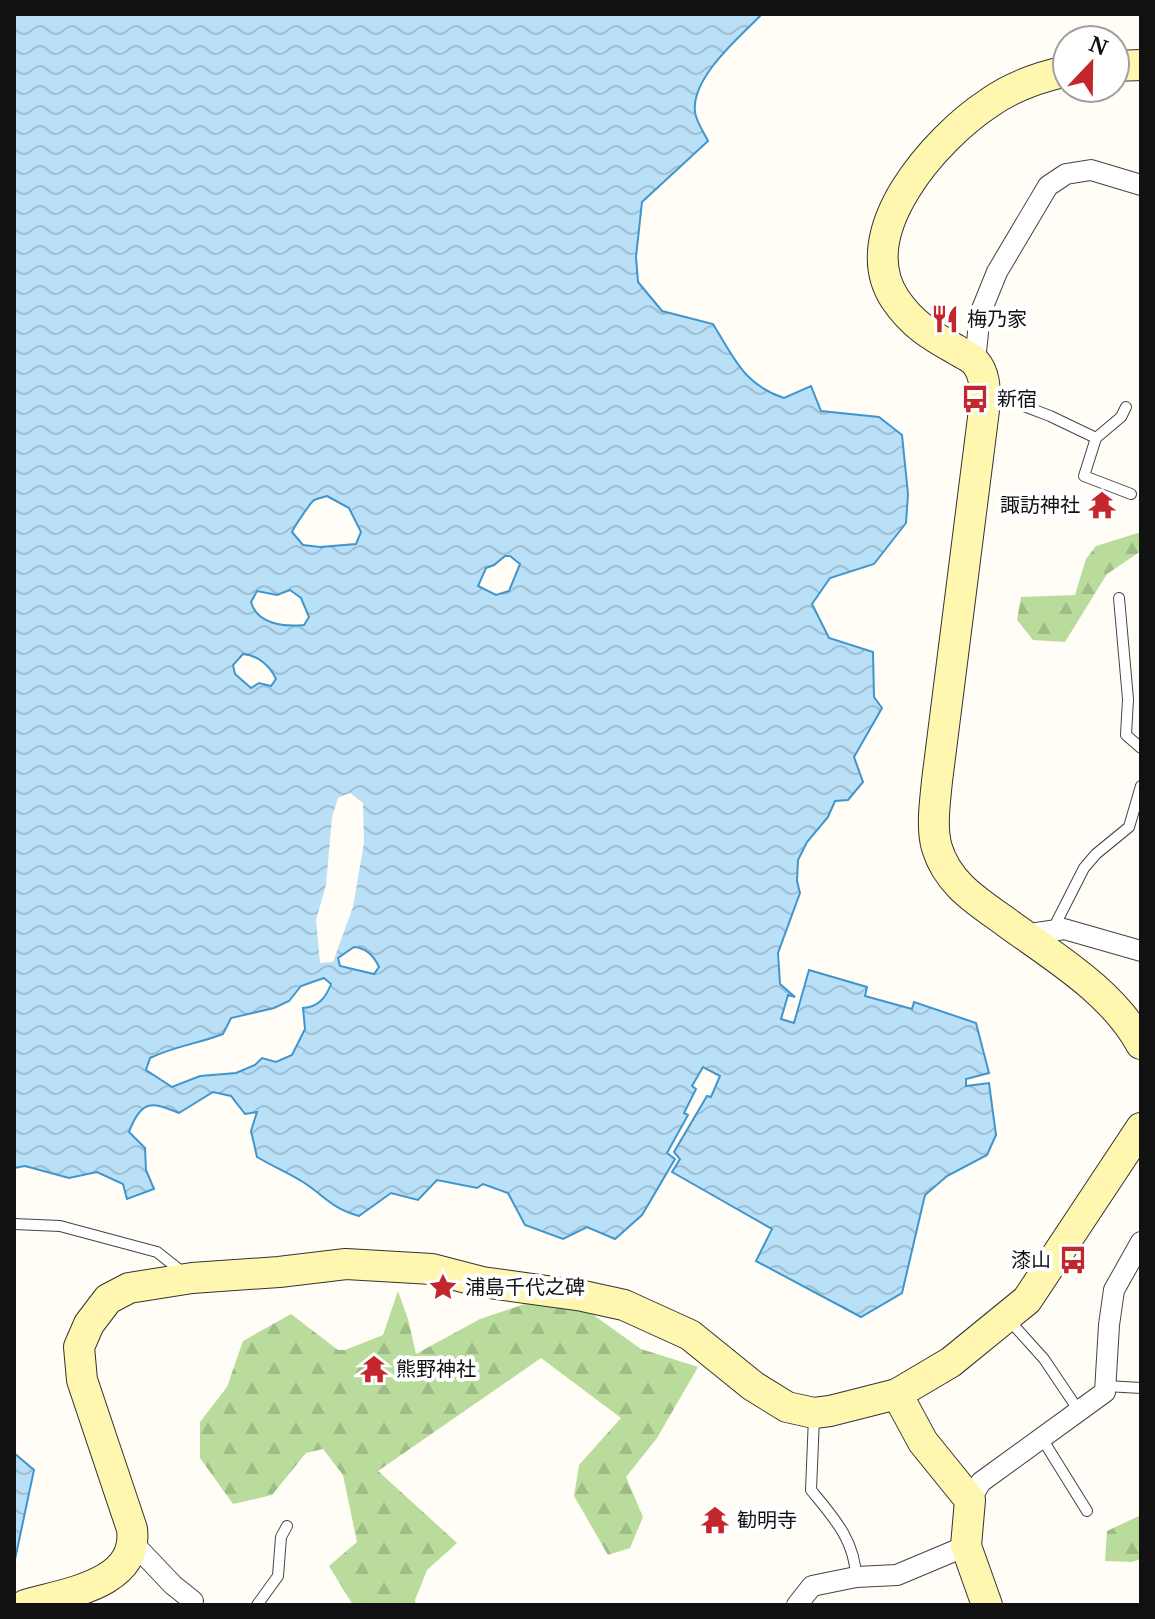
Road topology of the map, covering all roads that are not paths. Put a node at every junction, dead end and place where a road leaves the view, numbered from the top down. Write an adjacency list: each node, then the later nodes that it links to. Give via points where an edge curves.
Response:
1 (1051, 74): 3 (street, via 990,102 950,133 917,171 895,207 884,239 893,297 918,328)
2 (1141, 185): 3 (street, via 1091,170 1066,174 1048,186 997,272 980,314)
3 (975, 361): 4 (street)
4 (985, 391): 6 (lane); 11 (street, via 937,781 937,847 964,893)
5 (1126, 407): 6 (lane)
6 (1096, 438): 7 (lane, via 1084,476)
7 (1131, 494)
8 (1119, 598): 9 (lane, via 1126,735)
9 (1141, 748)
10 (1141, 786): 11 (lane, via 1129,827 1096,854)
11 (1038, 933): 12 (street, via 1064,929); 13 (street, via 1067,967 1120,1012)
12 (1141, 951)
13 (1141, 1044)
14 (1141, 1128): 18 (street, via 1049,1270 1027,1300)
15 (14, 1224): 17 (lane, via 60,1226 157,1252)
16 (1141, 1242): 19 (street, via 1114,1290)
17 (184, 1279): 23 (street, via 346,1264 432,1269 583,1296 624,1305 690,1335 753,1386 787,1407); 28 (street, via 129,1288 108,1299 79,1347 82,1380)
18 (1006, 1317): 21 (street, via 951,1362); 22 (lane, via 1044,1359)
19 (1106, 1386): 20 (lane); 22 (street)
20 (1141, 1388)
21 (897, 1394): 23 (street); 25 (street, via 923,1442)
22 (1079, 1411): 24 (street)
23 (814, 1413): 30 (lane, via 811,1490 844,1531)
24 (1041, 1437): 25 (street, via 981,1482); 26 (lane)
25 (970, 1500): 29 (street)
26 (1087, 1511)
27 (287, 1526): 33 (lane, via 278,1576)
28 (134, 1544): 31 (street); 32 (street, via 128,1559 97,1585)
29 (966, 1546): 30 (street, via 897,1575); 35 (street)
30 (856, 1577): 34 (street, via 812,1586)
31 (194, 1604)
32 (25, 1605)
33 (257, 1605)
34 (797, 1605)
35 (987, 1605)

